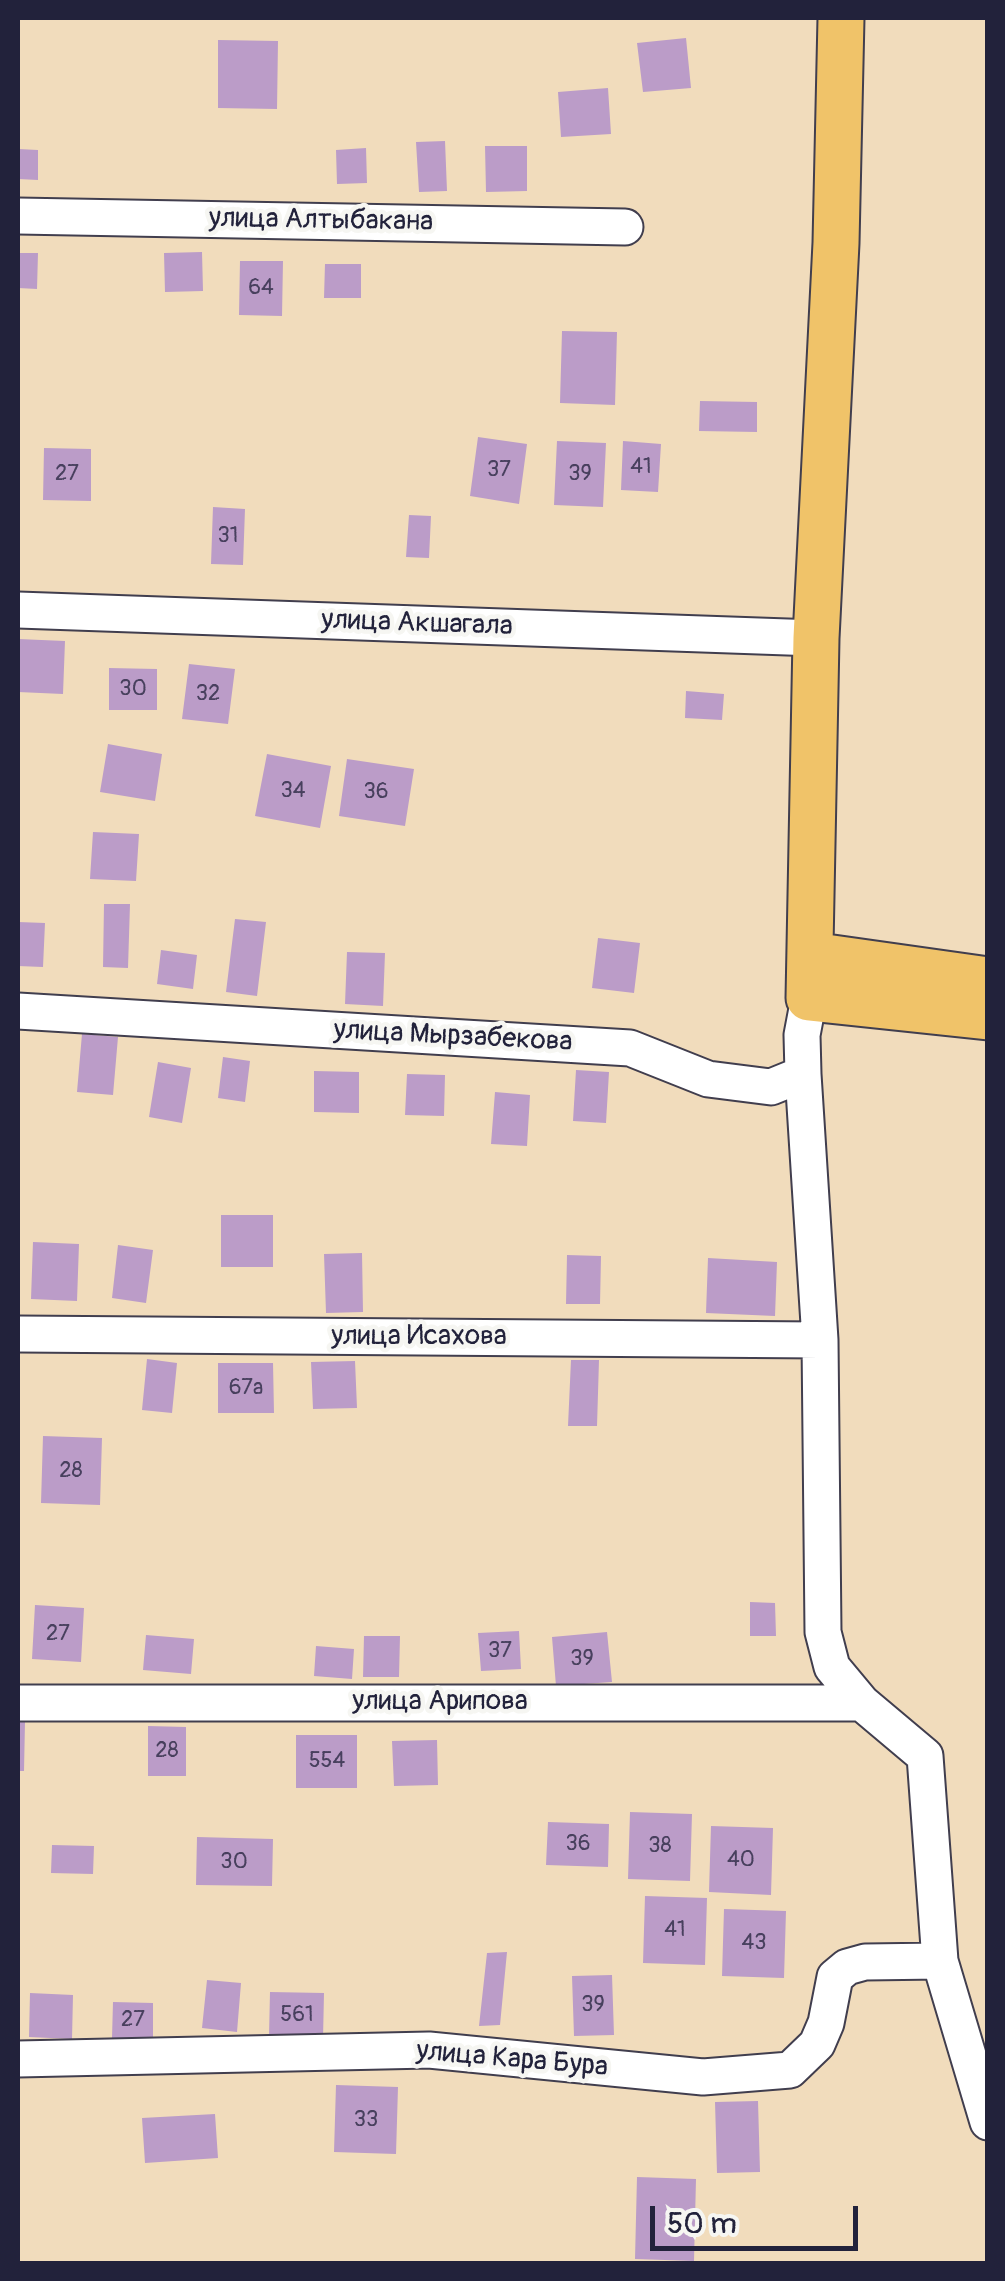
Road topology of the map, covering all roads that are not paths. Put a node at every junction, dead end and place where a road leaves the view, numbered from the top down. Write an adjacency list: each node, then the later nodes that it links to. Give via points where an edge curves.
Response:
1 (841, 18): 5 (main road)
2 (18, 216): 3 (street, улица Алтыбакана)
3 (625, 227)
4 (18, 610): 5 (street, улица Акшагала)
5 (816, 638): 6 (main road)
6 (810, 976): 7 (main road); 9 (main road); 10 (street)
7 (988, 980)
8 (18, 1012): 10 (street, улица Мырзабекова, via 630,1048 708,1078 770,1086)
9 (988, 1017)
10 (803, 1074): 12 (street)
11 (18, 1334): 12 (street, улица Исахова)
12 (820, 1340): 14 (street, via 823,1632 832,1666)
13 (18, 1703): 14 (street, улица Арипова)
14 (862, 1703): 15 (street, via 925,1756)
15 (940, 1960): 16 (street, улица Кара Бура, via 848,1968 835,1978 818,2044 790,2070 703,2077 430,2050); 17 (street)
16 (18, 2059)
17 (988, 2122)

